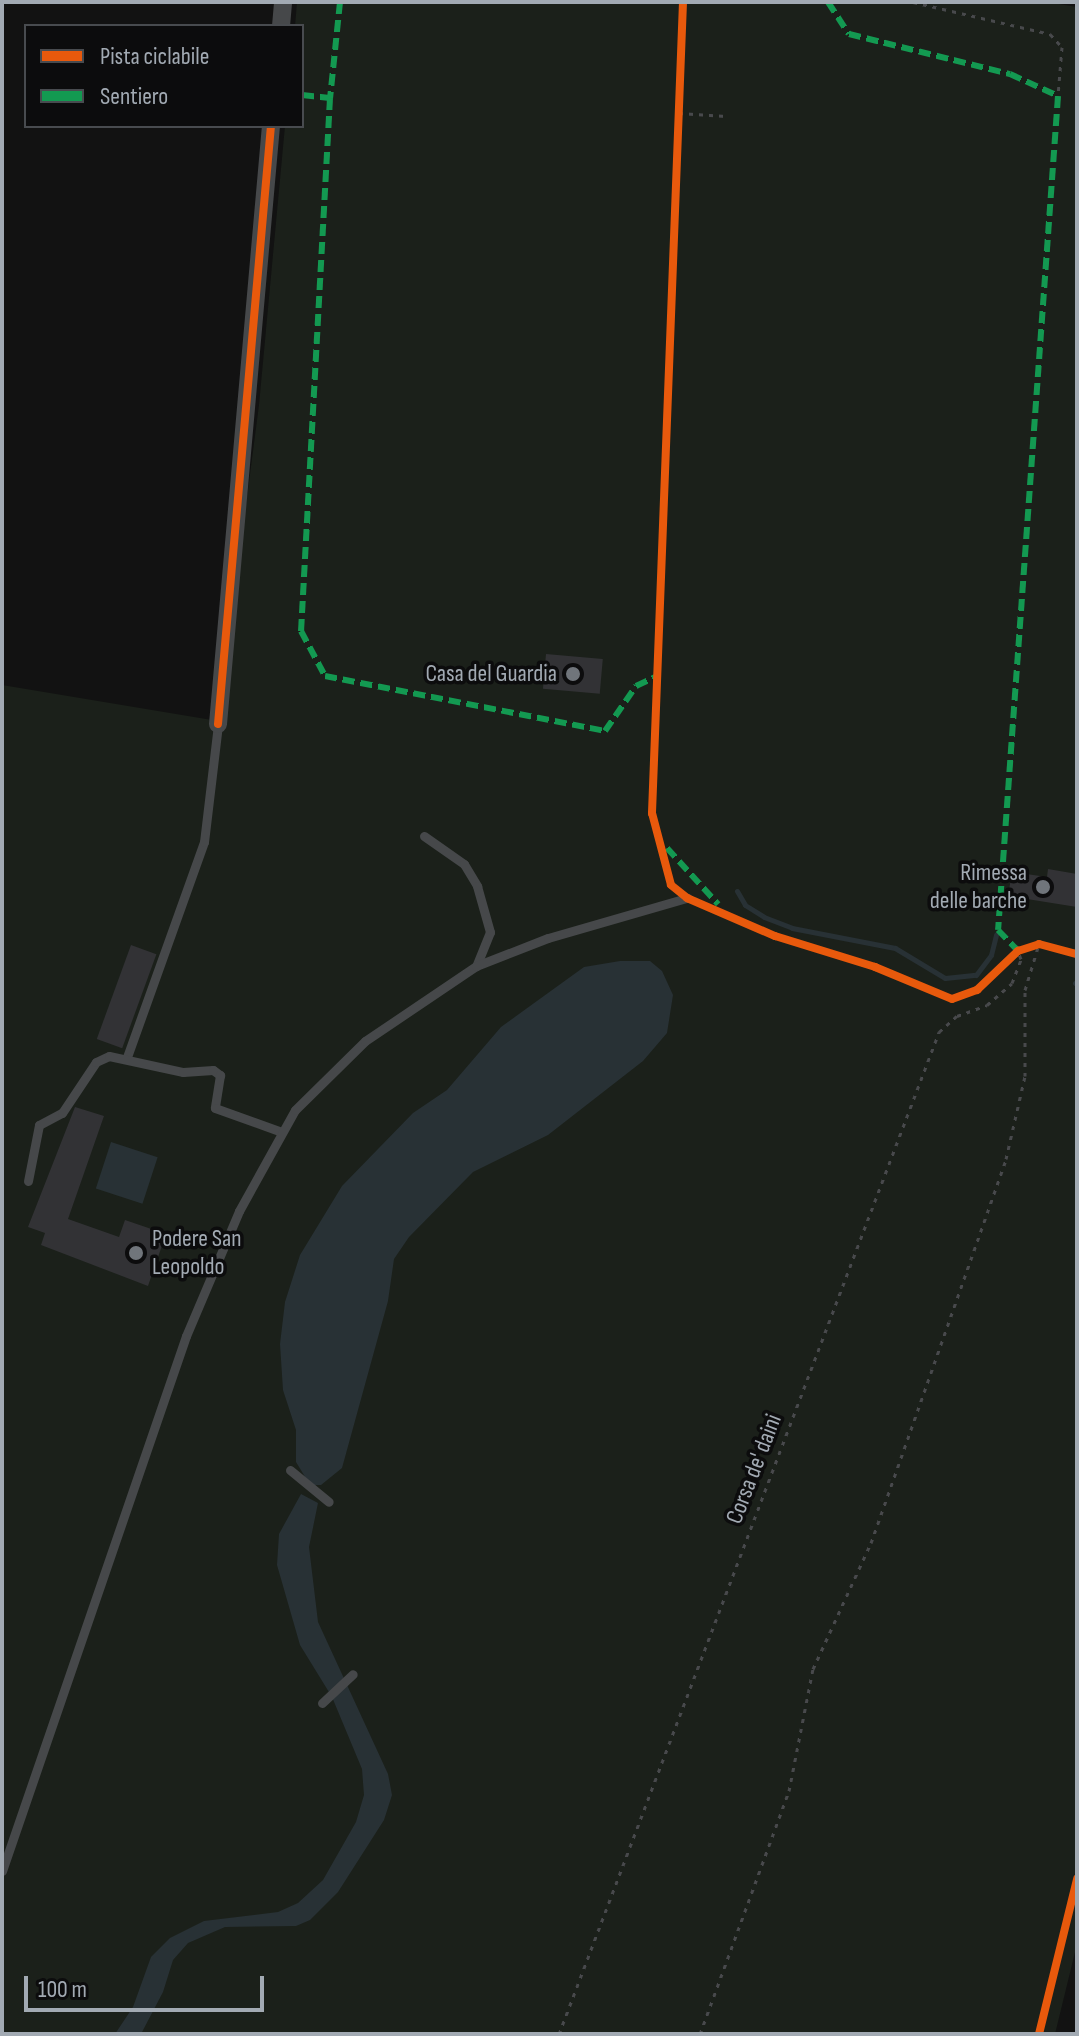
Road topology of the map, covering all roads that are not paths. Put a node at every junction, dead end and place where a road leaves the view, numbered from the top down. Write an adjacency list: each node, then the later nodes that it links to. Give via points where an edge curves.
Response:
1 (283, 2): 2 (street)
2 (281, 24)
3 (271, 128): 4 (street)
4 (218, 724): 8 (lane, via 204,842)
5 (424, 836): 7 (lane, via 464,864 477,886 490,932)
6 (687, 898): 7 (lane, via 548,938)
7 (476, 966): 9 (lane, via 365,1041 295,1110)
8 (127, 1057): 9 (lane, via 183,1072 213,1070 220,1075 215,1108); 10 (lane, via 96,1062 62,1113 39,1125)
9 (282, 1132): 15 (lane, via 239,1211 186,1336)
10 (28, 1181)
11 (290, 1470): 12 (lane)
12 (329, 1502)
13 (353, 1674): 14 (lane)
14 (322, 1703)
15 (2, 1871)

